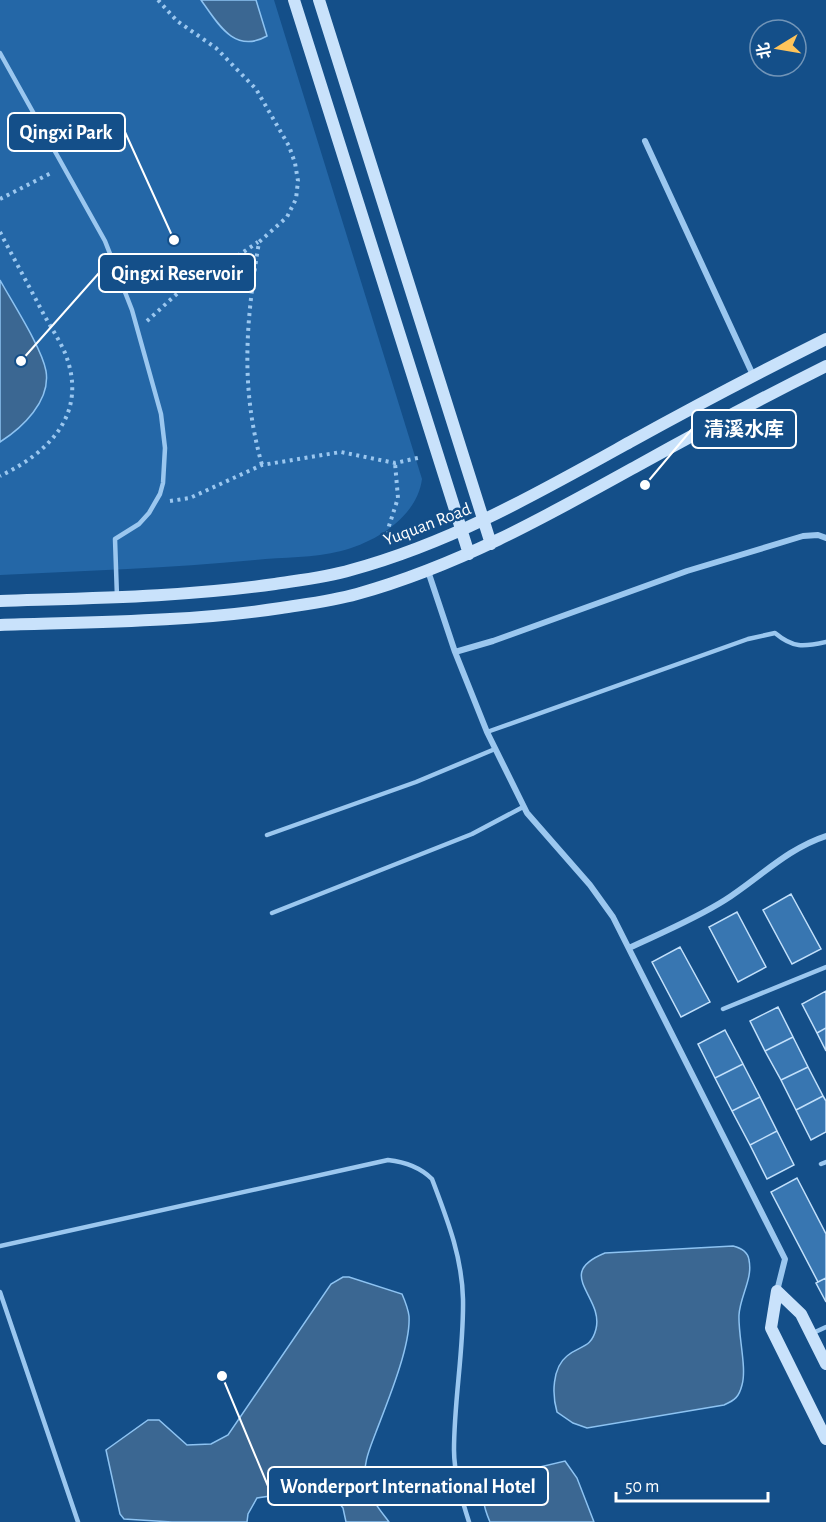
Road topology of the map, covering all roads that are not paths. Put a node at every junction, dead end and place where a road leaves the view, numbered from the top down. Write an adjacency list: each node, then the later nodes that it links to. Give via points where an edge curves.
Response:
1 (294, 0): 9 (main road)
2 (319, 0): 8 (main road)
3 (0, 52): 14 (lane, via 105,241 132,310 157,398 164,431 163,483 155,503 139,524 114,539)
4 (645, 141): 7 (street)
5 (826, 339): 7 (main road, Yuquan Road)
6 (826, 366): 11 (main road)
7 (753, 375): 8 (main road, Yuquan Road)
8 (484, 521): 9 (main road, Yuquan Road); 11 (main road)
9 (462, 531): 12 (main road); 14 (main road, Yuquan Road, via 349,571 268,585)
10 (826, 538): 18 (street, via 810,534 687,571)
11 (491, 544): 12 (main road)
12 (469, 554): 13 (main road)
13 (428, 571): 16 (main road, via 355,595 260,611); 18 (street)
14 (117, 597): 15 (main road, Yuquan Road)
15 (0, 601)
16 (0, 625)
17 (826, 642): 19 (lane, via 789,645 775,633 748,639)
18 (455, 652): 19 (street)
19 (487, 732): 20 (street)
20 (495, 749): 21 (street); 22 (lane)
21 (523, 807): 24 (lane, via 472,834); 25 (street, via 590,885 614,917)
22 (267, 835)
23 (826, 836): 25 (street, via 785,856 721,903)
24 (272, 913)
25 (629, 948): 30 (street, via 785,1259)
26 (826, 967): 27 (lane)
27 (723, 1009)
28 (0, 1246): 36 (lane, via 388,1160 410,1164 426,1173 432,1179 455,1241 460,1268 463,1299 454,1452)
29 (0, 1292): 35 (lane)
30 (777, 1292): 32 (main road, via 801,1314); 34 (main road, via 771,1328)
31 (826, 1327): 32 (lane)
32 (811, 1334): 33 (main road)
33 (826, 1364)
34 (826, 1439)
35 (78, 1522)
36 (470, 1522)

